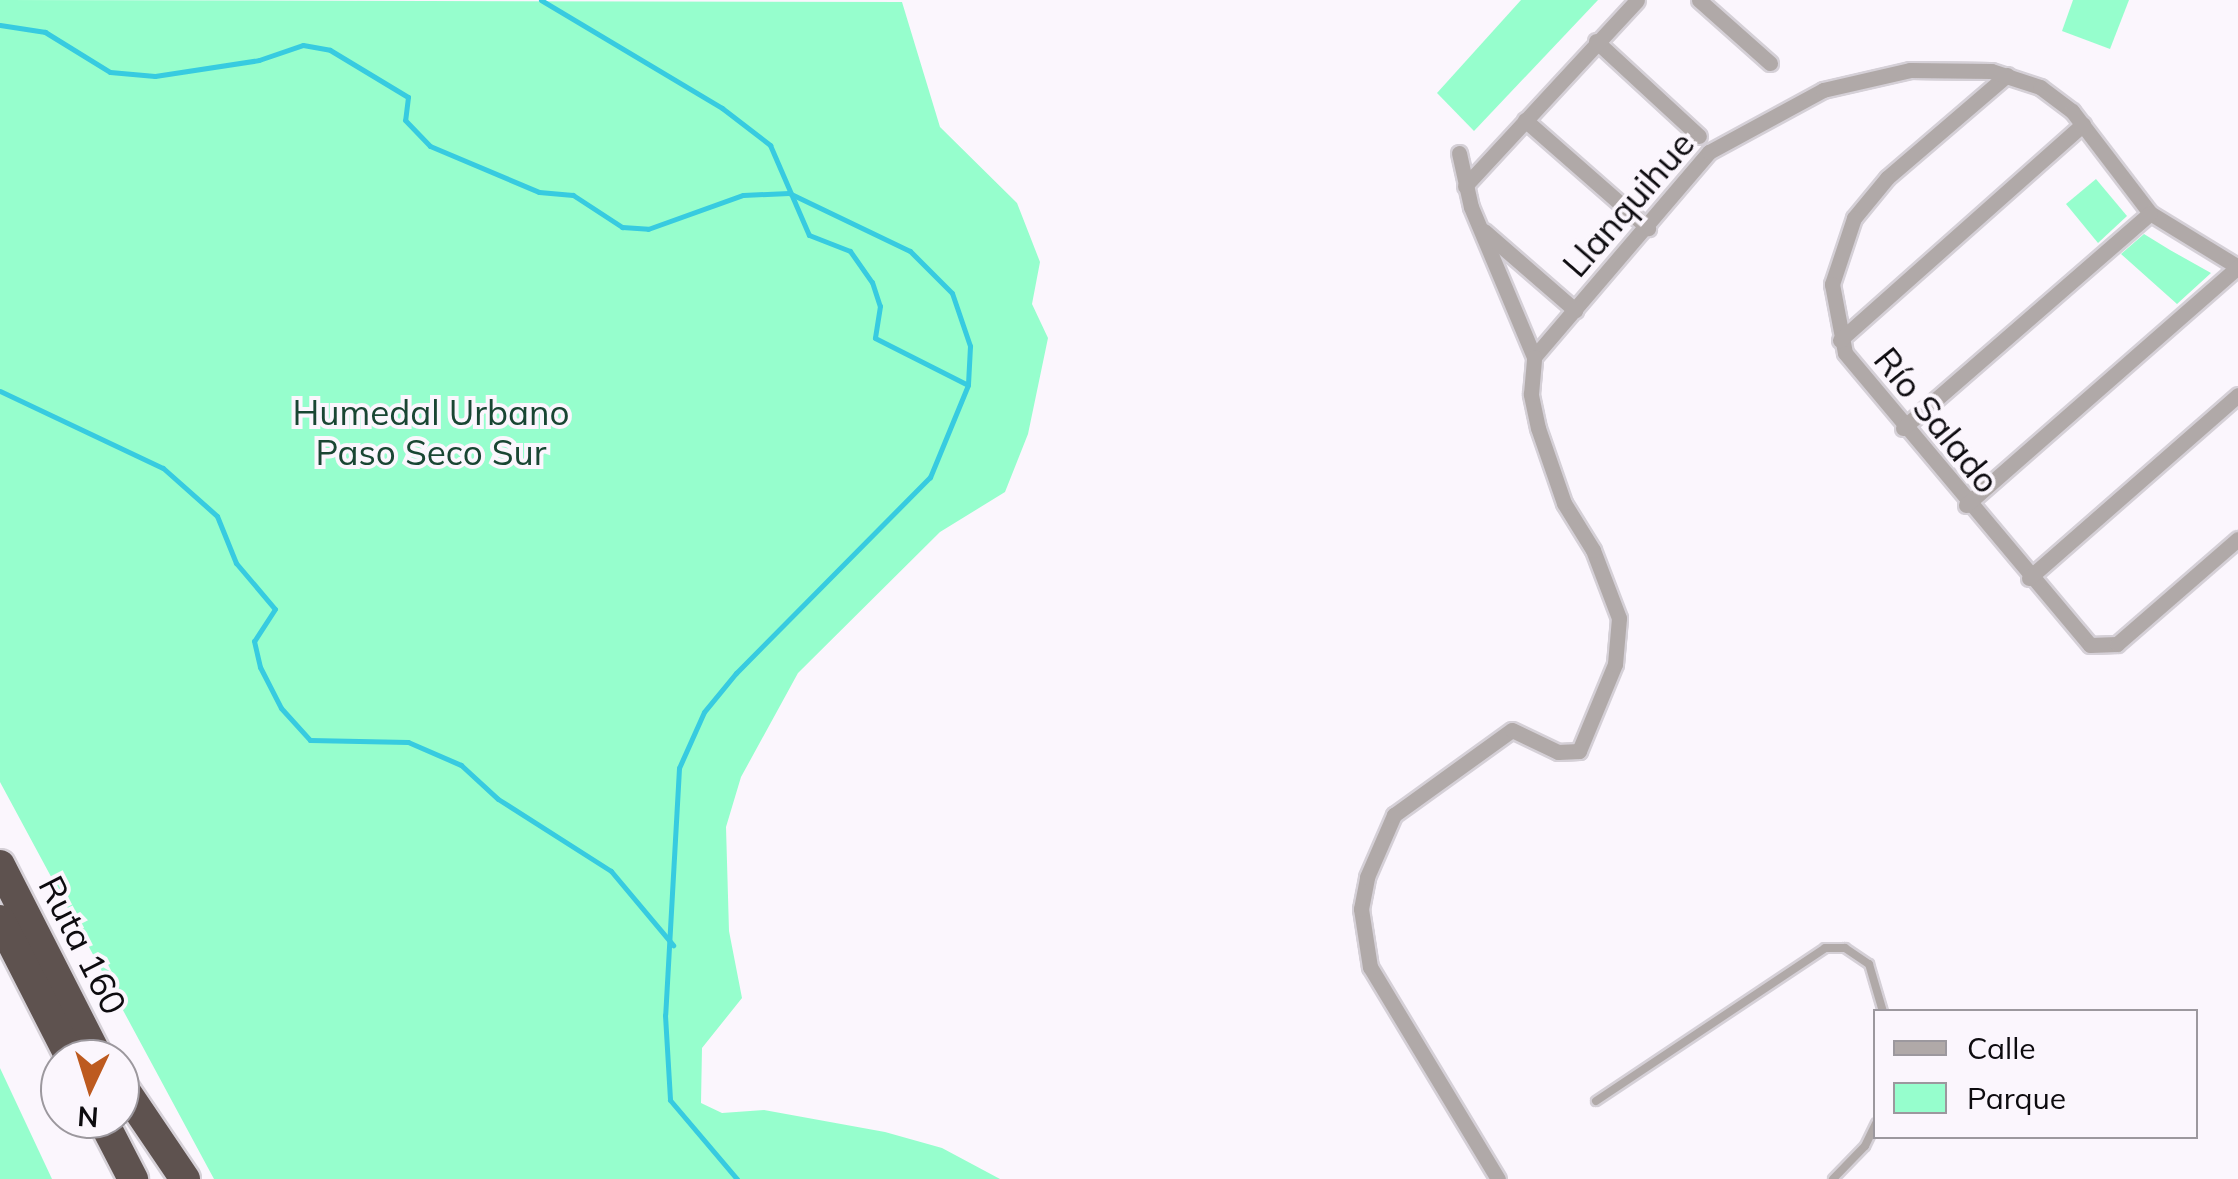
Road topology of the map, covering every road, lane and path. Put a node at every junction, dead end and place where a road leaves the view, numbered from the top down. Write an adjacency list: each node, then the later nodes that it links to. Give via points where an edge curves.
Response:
1 (1636, 0): 3 (street)
2 (1698, 0): 4 (street)
3 (1596, 41): 6 (street); 8 (street)
4 (1770, 64)
5 (2007, 75): 7 (street, Llanquihue, via 2050,93); 13 (street, Llanquihue, via 1910,70 1796,102 1690,168); 16 (street, Río Salado, via 1887,178 1854,218 1834,271)
6 (1526, 120): 10 (street); 13 (street)
7 (2083, 124): 11 (street, Llanquihue); 16 (street)
8 (1700, 136)
9 (1458, 153): 10 (street)
10 (1465, 186): 12 (street)
11 (2150, 213): 14 (street, Llanquihue); 19 (street)
12 (1479, 226): 15 (street); 17 (street)
13 (1648, 228): 15 (street, Llanquihue)
14 (2238, 267): 20 (street)
15 (1575, 310): 17 (street, Llanquihue)
16 (1840, 340): 19 (street, Río Salado)
17 (1534, 357): 36 (street, via 1531,394 1538,428 1620,628 1616,664 1579,751 1558,752 1512,730 1394,815 1361,909 1370,967)
18 (2238, 395): 22 (street)
19 (1904, 428): 20 (street, Río Salado)
20 (1966, 505): 22 (street, Río Salado)
21 (2238, 540): 22 (street, Río Salado, via 2108,648 2082,638)
22 (2029, 578)
23 (0, 865): 27 (highway, Ruta 160)
24 (0, 920): 26 (highway, Ruta 160)
25 (1882, 1009): 28 (lane, via 1869,964 1845,948 1825,948)
26 (81, 1039)
27 (83, 1039)
28 (1596, 1101)
29 (140, 1113): 35 (highway)
30 (1873, 1130): 37 (lane)
31 (111, 1139): 33 (highway)
32 (140, 1139): 34 (highway)
33 (129, 1179)
34 (160, 1179)
35 (185, 1179)
36 (1498, 1179)
37 (1833, 1179)

